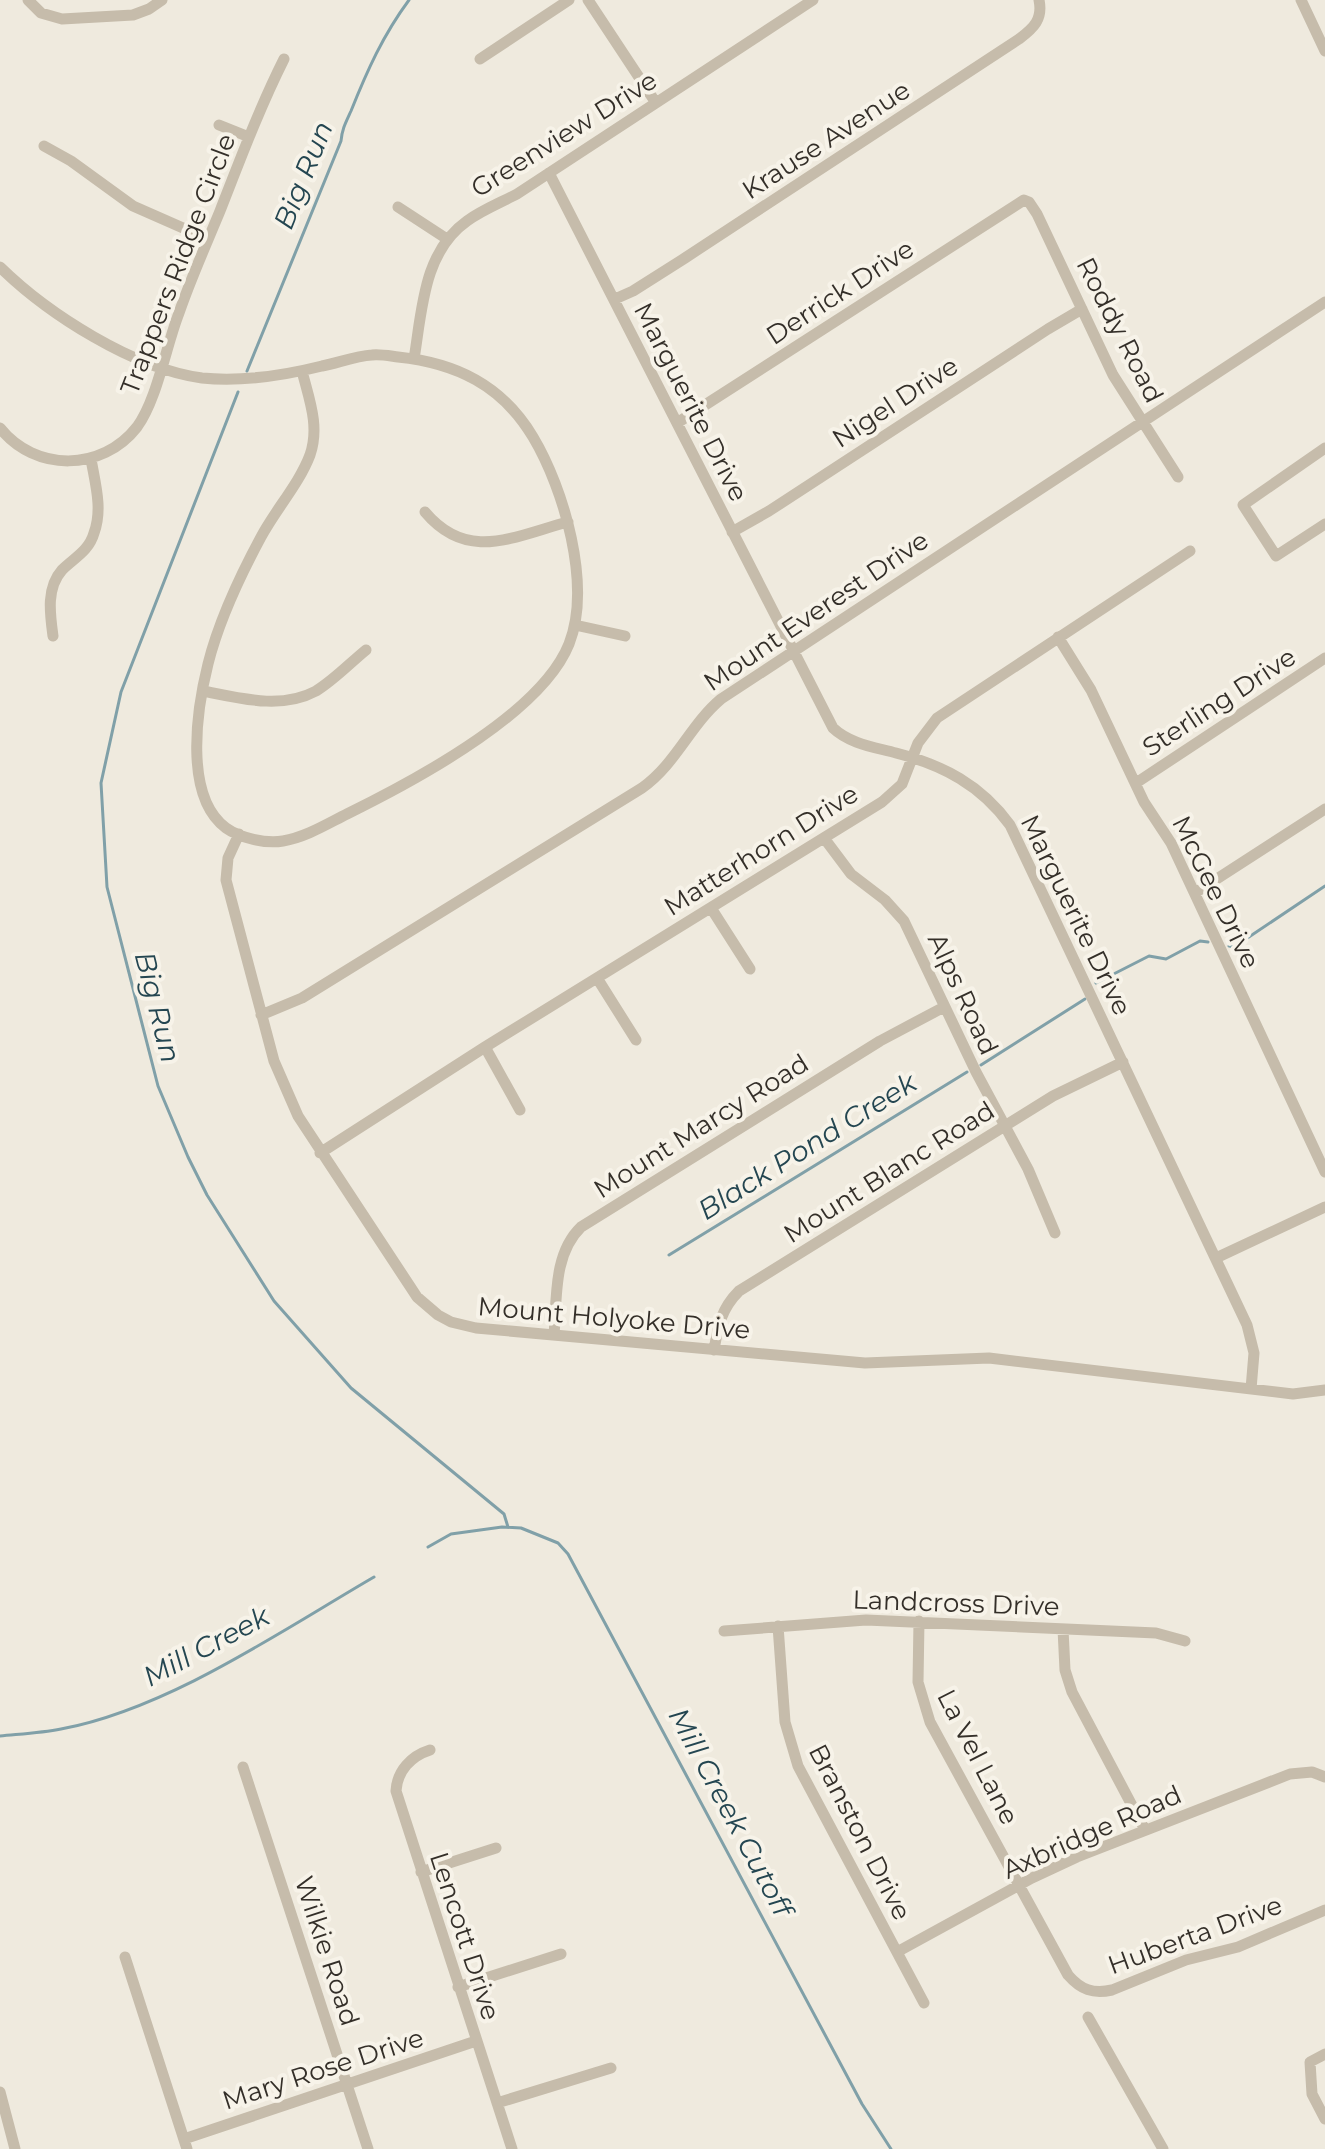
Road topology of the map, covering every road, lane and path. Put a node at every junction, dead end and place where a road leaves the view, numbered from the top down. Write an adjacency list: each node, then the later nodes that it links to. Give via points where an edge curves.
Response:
1 (28, 0): 2 (street, via 41,13 62,19 133,15)
2 (162, 0)
3 (569, 0): 10 (street)
4 (588, 0): 11 (street)
5 (813, 0): 11 (street, Greenview Drive)
6 (1039, 0): 21 (street, Krause Avenue, via 1039,18 1019,39)
7 (1301, 0): 8 (street)
8 (1325, 51)
9 (284, 59): 13 (street, Trappers Ridge Circle)
10 (480, 59)
11 (656, 103): 15 (street, Greenview Drive)
12 (219, 125): 13 (street)
13 (249, 137): 18 (street, Trappers Ridge Circle)
14 (44, 146): 18 (street, via 133,206)
15 (549, 173): 19 (street, Greenview Drive, via 468,220); 21 (street, Marguerite Drive)
16 (1027, 201): 23 (street, Roddy Road); 28 (street, Derrick Drive)
17 (398, 207): 19 (street)
18 (208, 239): 25 (street, Trappers Ridge Circle)
19 (447, 239): 24 (street, Greenview Drive, via 427,281)
20 (2, 273): 25 (street, via 75,324)
21 (615, 299): 28 (street, Marguerite Drive)
22 (1325, 302): 27 (street, Mount Everest Drive)
23 (1082, 309): 27 (street, Roddy Road); 36 (street, Nigel Drive)
24 (414, 359): 26 (street, via 373,355); 34 (street, via 470,376 513,409 534,438)
25 (160, 367): 26 (street, via 206,378 246,380); 31 (street, Trappers Ridge Circle, via 137,426 123,441)
26 (302, 371): 45 (street, via 313,415 309,455 239,581)
27 (1142, 422): 32 (street, Roddy Road); 43 (street, Mount Everest Drive)
28 (677, 423): 36 (street, Marguerite Drive)
29 (0, 428): 31 (street, via 39,457)
30 (1325, 448): 35 (street, via 1243,505 1276,556)
31 (91, 459): 39 (street, via 97,524 89,546 54,582)
32 (1178, 477)
33 (425, 512): 34 (street, via 448,534 472,543)
34 (568, 522): 38 (street, via 578,587)
35 (1325, 524)
36 (732, 532): 43 (street, Marguerite Drive)
37 (1190, 551): 41 (street, Matterhorn Drive)
38 (575, 625): 40 (street); 49 (street, via 563,656 537,690 488,731 407,784 304,836 279,842)
39 (53, 636)
40 (625, 636)
41 (1058, 637): 46 (street, Matterhorn Drive, via 937,718); 47 (street, McGee Drive, via 1091,690)
42 (366, 650): 45 (street, via 302,696 271,702)
43 (792, 651): 46 (street, Marguerite Drive, via 839,734); 56 (street, Mount Everest Drive, via 708,710 673,760 642,788 302,998)
44 (1325, 658): 47 (street, Sterling Drive)
45 (203, 691): 49 (street, via 199,782 217,819)
46 (913, 757): 50 (street, Matterhorn Drive, via 894,793); 59 (street, Marguerite Drive, via 967,781 1010,825)
47 (1136, 783): 51 (street, McGee Drive)
48 (1325, 809): 51 (street)
49 (239, 834): 56 (street, Mount Holyoke Drive, via 228,858 226,880)
50 (824, 838): 52 (street, Matterhorn Drive); 55 (street, Alps Road, via 851,874 899,915)
51 (1195, 893): 63 (street, McGee Drive)
52 (711, 908): 53 (street); 54 (street, Matterhorn Drive)
53 (750, 969)
54 (597, 978): 57 (street); 58 (street, Matterhorn Drive)
55 (944, 1007): 61 (street, Alps Road); 67 (street, Mount Marcy Road, via 880,1041 581,1227 561,1263)
56 (261, 1015): 62 (street, Mount Holyoke Drive, via 280,1078)
57 (636, 1040)
58 (485, 1047): 60 (street); 62 (street, Matterhorn Drive)
59 (1123, 1062): 61 (street, Mount Blanc Road); 66 (street, Marguerite Drive)
60 (520, 1110)
61 (1005, 1126): 65 (street, Alps Road); 68 (street, Mount Blanc Road, via 739,1291 721,1314)
62 (320, 1153): 67 (street, Mount Holyoke Drive, via 430,1309 460,1325)
63 (1325, 1172)
64 (1325, 1207): 66 (street)
65 (1055, 1233)
66 (1216, 1258): 69 (street, Marguerite Drive, via 1251,1336)
67 (554, 1335): 68 (street, Mount Holyoke Drive)
68 (714, 1350): 69 (street, Mount Holyoke Drive, via 865,1363 989,1358)
69 (1251, 1389): 70 (street, Mount Holyoke Drive, via 1293,1394)
70 (1325, 1390)
71 (919, 1621): 72 (street, Landcross Drive); 73 (street, Landcross Drive); 82 (street, La Vel Lane, via 922,1703)
72 (778, 1626): 74 (street, Landcross Drive); 84 (street, Branston Drive, via 785,1722 798,1766)
73 (1063, 1629): 75 (street, Landcross Drive, via 1156,1633); 79 (street, via 1072,1692)
74 (724, 1631)
75 (1185, 1641)
76 (430, 1750): 81 (street, Lencott Drive, via 403,1769 397,1785)
77 (243, 1767): 94 (street, Wilkie Road)
78 (1325, 1777): 79 (street, Axbridge Road, via 1290,1774)
79 (1145, 1830): 82 (street, Axbridge Road)
80 (496, 1848): 81 (street)
81 (421, 1872): 88 (street, Lencott Drive)
82 (1019, 1886): 84 (street, Axbridge Road); 87 (street, La Vel Lane, via 1068,1975)
83 (1325, 1910): 87 (street, Huberta Drive, via 1238,1947 1176,1963 1112,1990 1091,1992)
84 (897, 1952): 89 (street, Branston Drive)
85 (561, 1954): 88 (street)
86 (125, 1957): 98 (street)
87 (1080, 1986)
88 (458, 1987): 91 (street, Lencott Drive)
89 (924, 2003)
90 (1088, 2017): 102 (street)
91 (476, 2041): 94 (street, Mary Rose Drive); 96 (street, Lencott Drive)
92 (1325, 2054): 97 (street, via 1310,2062 1312,2094)
93 (611, 2068): 96 (street)
94 (348, 2083): 98 (street, Mary Rose Drive); 100 (street, Wilkie Road)
95 (0, 2092): 99 (street)
96 (497, 2103): 101 (street, Lencott Drive)
97 (1325, 2119)
98 (186, 2144)
99 (15, 2149)
100 (368, 2149)
101 (512, 2149)
102 (1163, 2149)

